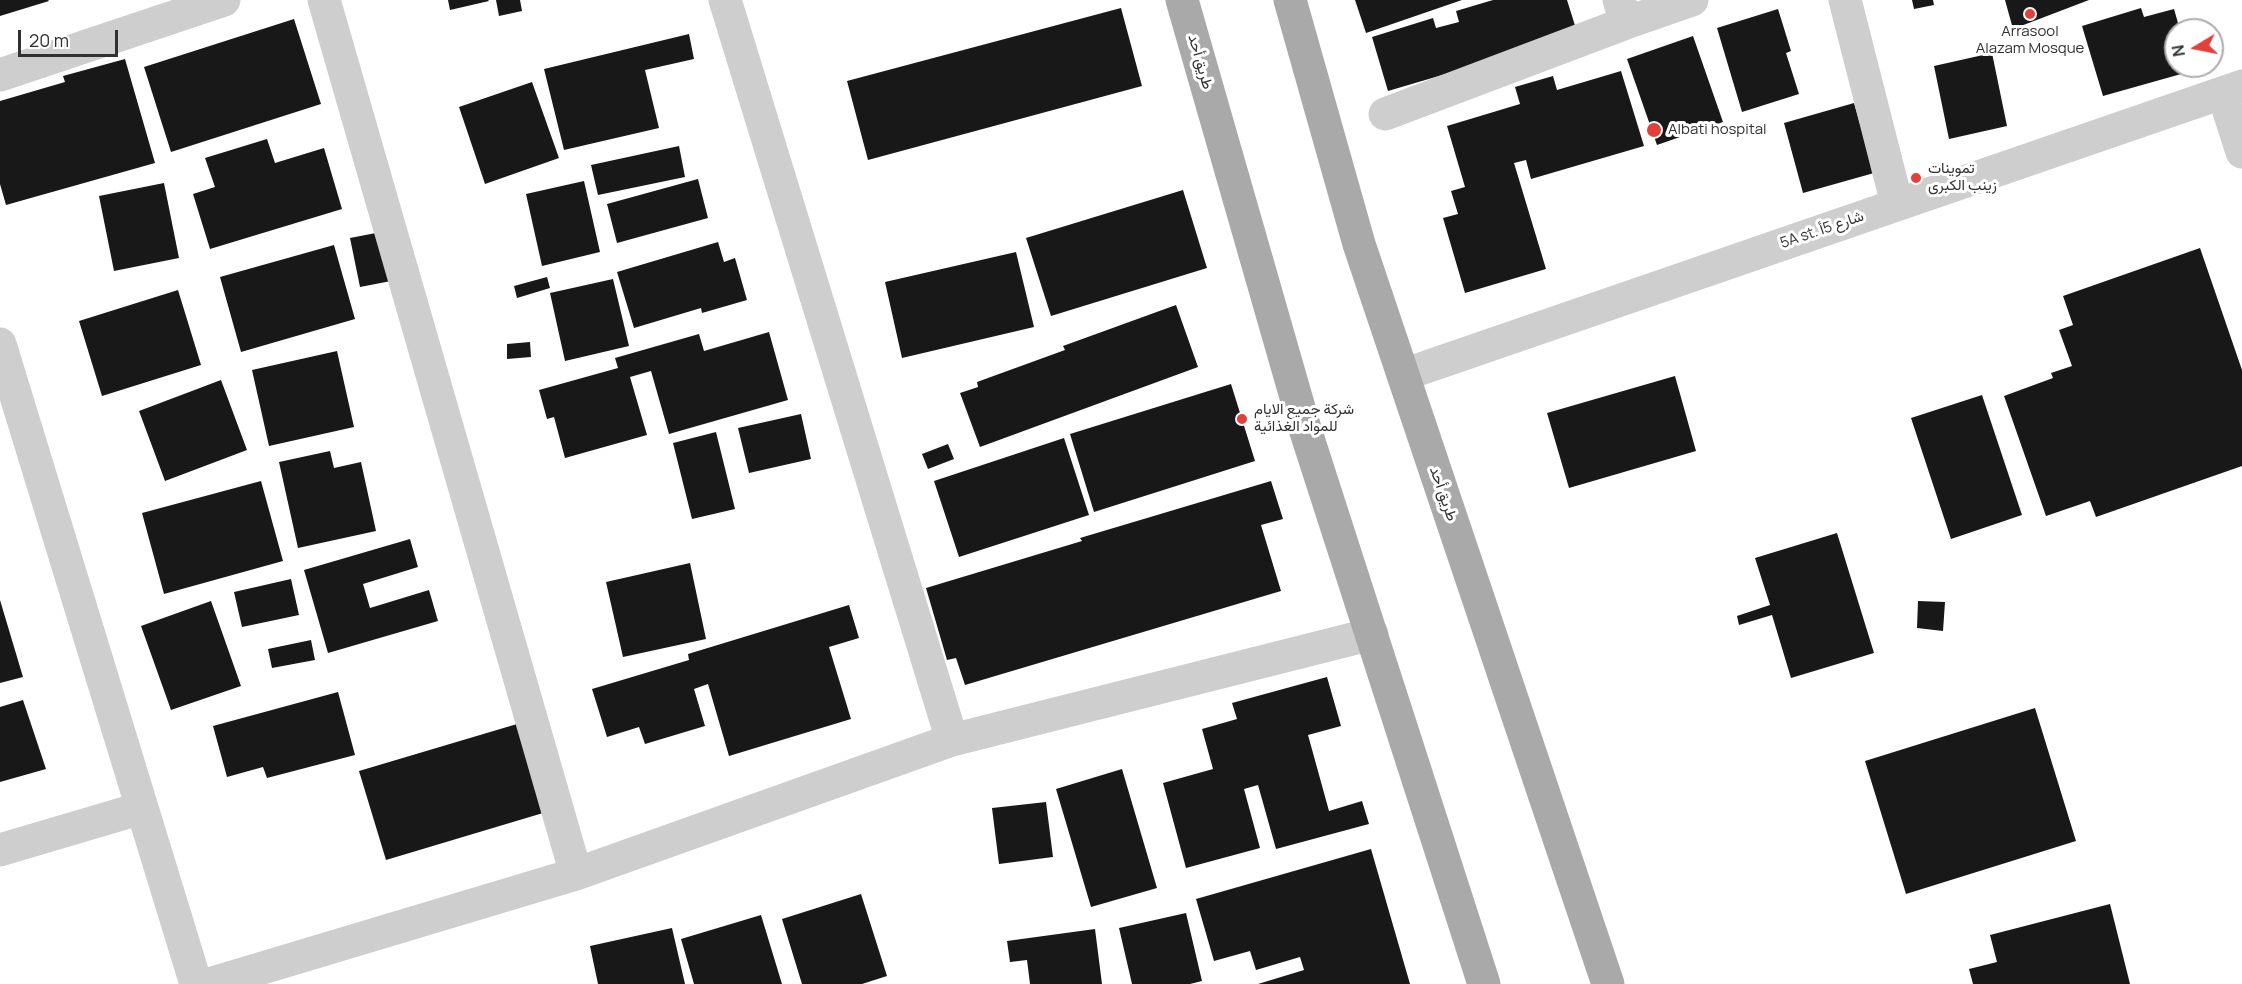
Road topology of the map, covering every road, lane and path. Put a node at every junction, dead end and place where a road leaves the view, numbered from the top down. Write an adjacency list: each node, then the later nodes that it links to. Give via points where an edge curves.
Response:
1 (224, 0): 9 (street)
2 (324, 0): 20 (street)
3 (724, 0): 17 (street)
4 (1182, 0): 16 (main road, طريق أحد, via 1306,432)
5 (1290, 0): 15 (main road, طريق أحد, via 1359,244)
6 (1692, 0): 8 (street)
7 (1845, 0): 13 (street)
8 (1623, 11): 11 (street)
9 (0, 75)
10 (2232, 89): 12 (street); 13 (street, 5A st. شارع 5أ)
11 (1385, 114)
12 (2242, 152)
13 (1898, 204): 15 (street, 5A st. شارع 5أ)
14 (0, 347): 18 (street)
15 (1403, 375): 24 (main road, طريق أحد)
16 (1372, 634): 17 (street); 23 (main road, طريق أحد)
17 (952, 740): 20 (street)
18 (142, 808): 19 (street); 21 (street)
19 (0, 850)
20 (576, 874): 22 (street)
21 (196, 984)
22 (209, 984)
23 (1484, 984)
24 (1608, 984)

